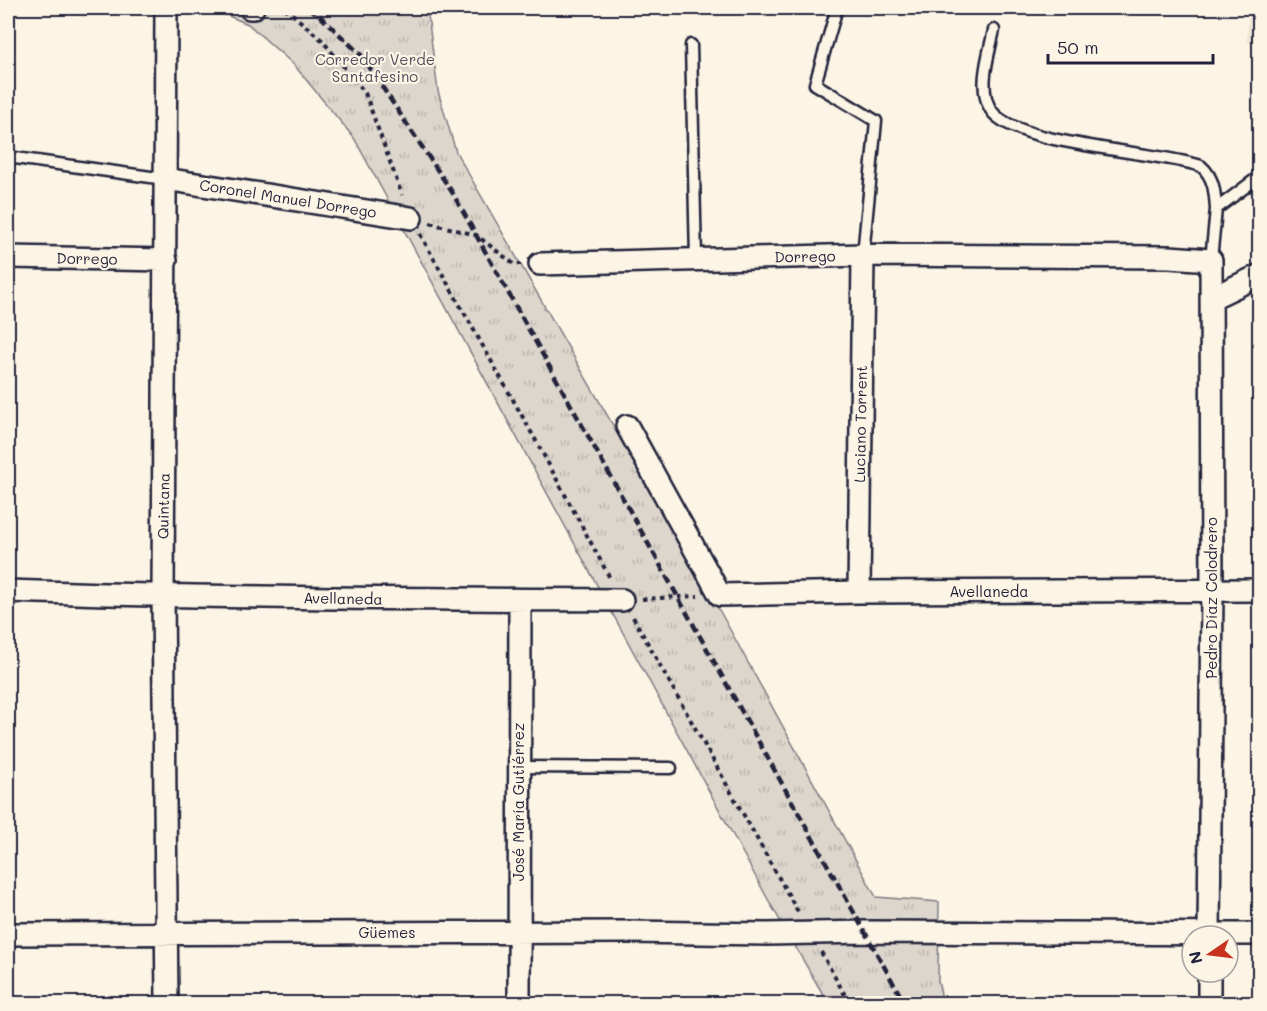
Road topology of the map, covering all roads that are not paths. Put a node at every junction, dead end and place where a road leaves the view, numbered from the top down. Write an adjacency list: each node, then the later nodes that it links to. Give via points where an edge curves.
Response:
1 (166, 8): 7 (street, Quintana)
2 (837, 8): 10 (lane, via 815,84 876,121)
3 (994, 30): 8 (lane, via 984,92 991,111 1005,123 1040,136 1201,166 1212,180)
4 (691, 45): 12 (lane)
5 (8, 157): 7 (lane)
6 (1260, 176): 8 (lane)
7 (165, 180): 9 (street, Coronel Manuel Dorrego); 13 (street, Quintana)
8 (1216, 209): 14 (lane)
9 (411, 218)
10 (863, 255): 12 (street, Dorrego); 14 (street, Dorrego); 22 (street, Luciano Torrent)
11 (8, 257): 13 (street, Dorrego)
12 (696, 259): 15 (street, Dorrego)
13 (166, 260): 23 (street, Quintana)
14 (1211, 260): 17 (street, Pedro Díaz Colodrero)
15 (540, 264)
16 (1260, 275): 17 (street)
17 (1212, 298): 19 (street, Pedro Díaz Colodrero)
18 (627, 426): 22 (street, Avellaneda, via 720,595)
19 (1212, 590): 20 (street, Avellaneda); 22 (street, Avellaneda); 28 (street, Pedro Díaz Colodrero)
20 (1260, 590)
21 (8, 591): 23 (street, Avellaneda)
22 (859, 592)
23 (163, 596): 25 (street, Avellaneda); 29 (street, Quintana)
24 (622, 600): 25 (street, Avellaneda)
25 (520, 601): 26 (street, José María Gutiérrez)
26 (519, 766): 27 (lane); 30 (street, José María Gutiérrez)
27 (671, 768)
28 (1209, 924)
29 (167, 933): 30 (street, Güemes); 31 (street, Güemes); 36 (street, Quintana)
30 (518, 933): 34 (street, Güemes); 37 (street, José María Gutiérrez)
31 (8, 934)
32 (1240, 934): 33 (street, Güemes)
33 (1260, 934)
34 (1180, 935)
35 (1209, 984): 38 (street)
36 (167, 1004)
37 (519, 1004)
38 (1209, 1004)

